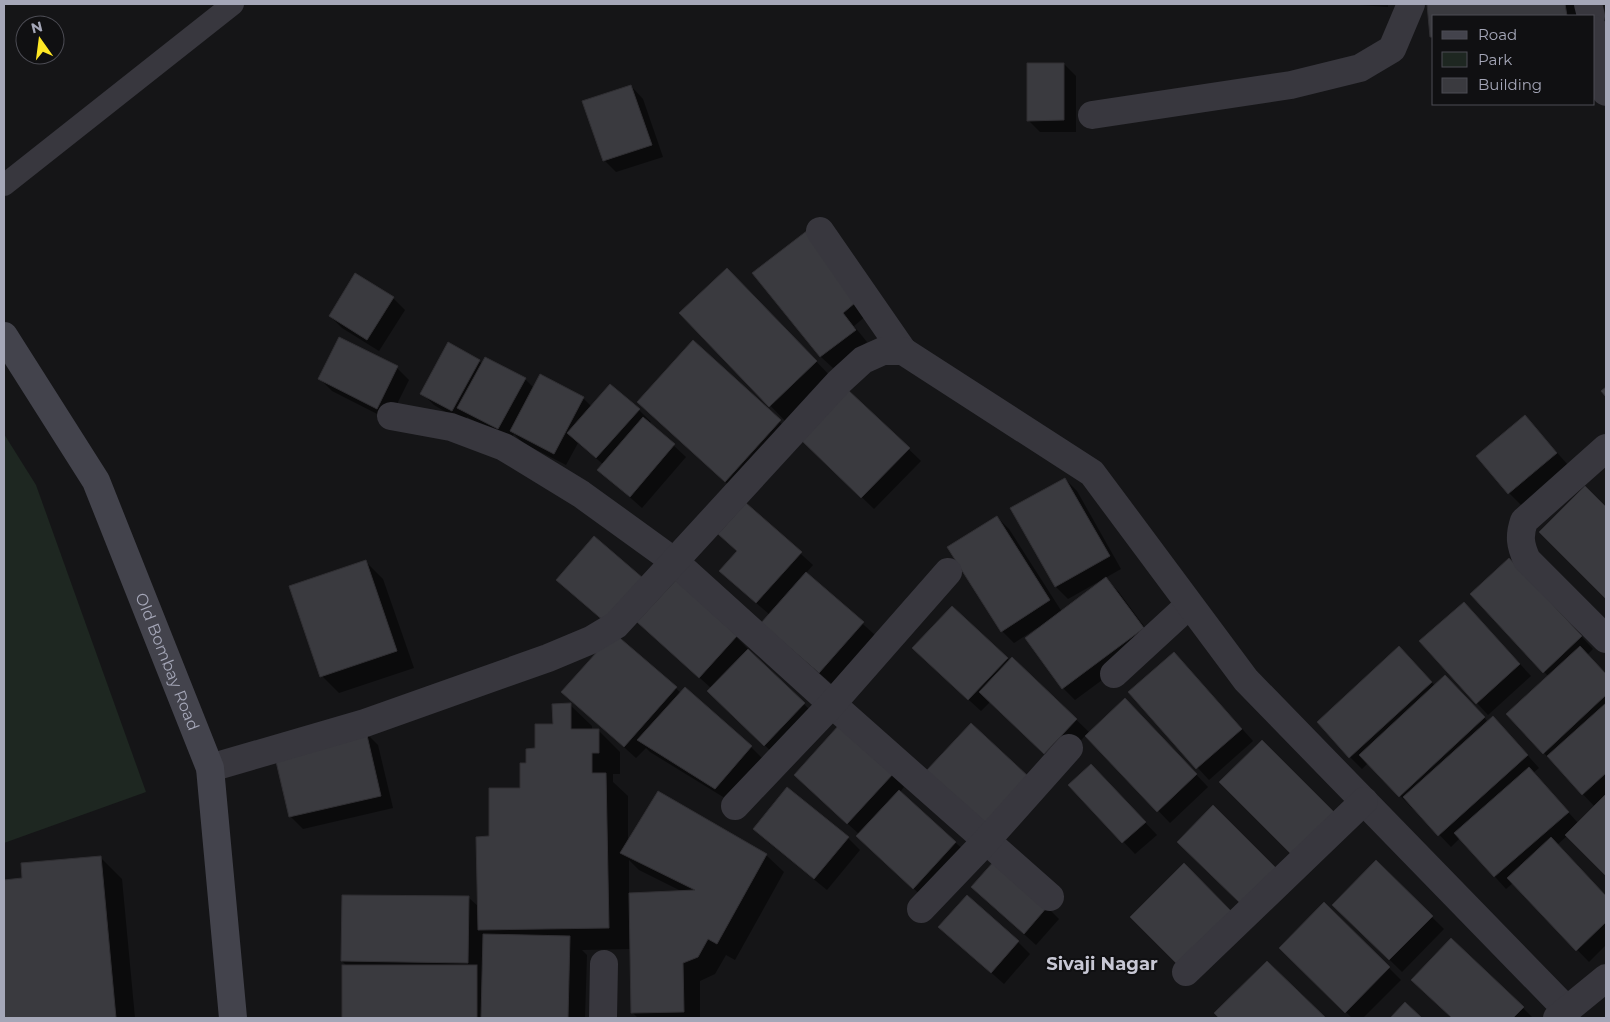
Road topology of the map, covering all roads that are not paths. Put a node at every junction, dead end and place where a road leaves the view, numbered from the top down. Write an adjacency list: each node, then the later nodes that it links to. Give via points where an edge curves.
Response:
1 (233, 4): 6 (lane)
2 (1411, 4): 5 (street, via 1392,49 1360,68 1291,85)
3 (1595, 35): 4 (street)
4 (1606, 92)
5 (1092, 115)
6 (4, 185)
7 (820, 231): 9 (street)
8 (4, 336): 19 (main road, Old Bombay Road, via 96,481)
9 (903, 351): 12 (street, via 883,351 863,360 839,382); 14 (street, via 1092,473)
10 (391, 416): 12 (street, via 451,427 504,447 581,494)
11 (1606, 448): 15 (street, via 1524,521 1520,535 1521,548 1527,560)
12 (675, 562): 17 (street); 19 (street, via 616,625 591,640 365,723)
13 (948, 572): 17 (street)
14 (1189, 605): 16 (street); 20 (street, via 1246,680)
15 (1606, 639)
16 (1114, 674)
17 (832, 704): 21 (street); 22 (street)
18 (1069, 748): 22 (street)
19 (210, 768): 29 (main road, Old Bombay Road)
20 (1364, 801): 26 (street); 28 (street)
21 (734, 806)
22 (986, 841): 23 (street); 24 (street)
23 (1050, 897)
24 (921, 909)
25 (604, 964): 30 (street)
26 (1186, 972)
27 (1606, 978): 28 (street)
28 (1562, 1014)
29 (232, 1018)
30 (604, 1018)

